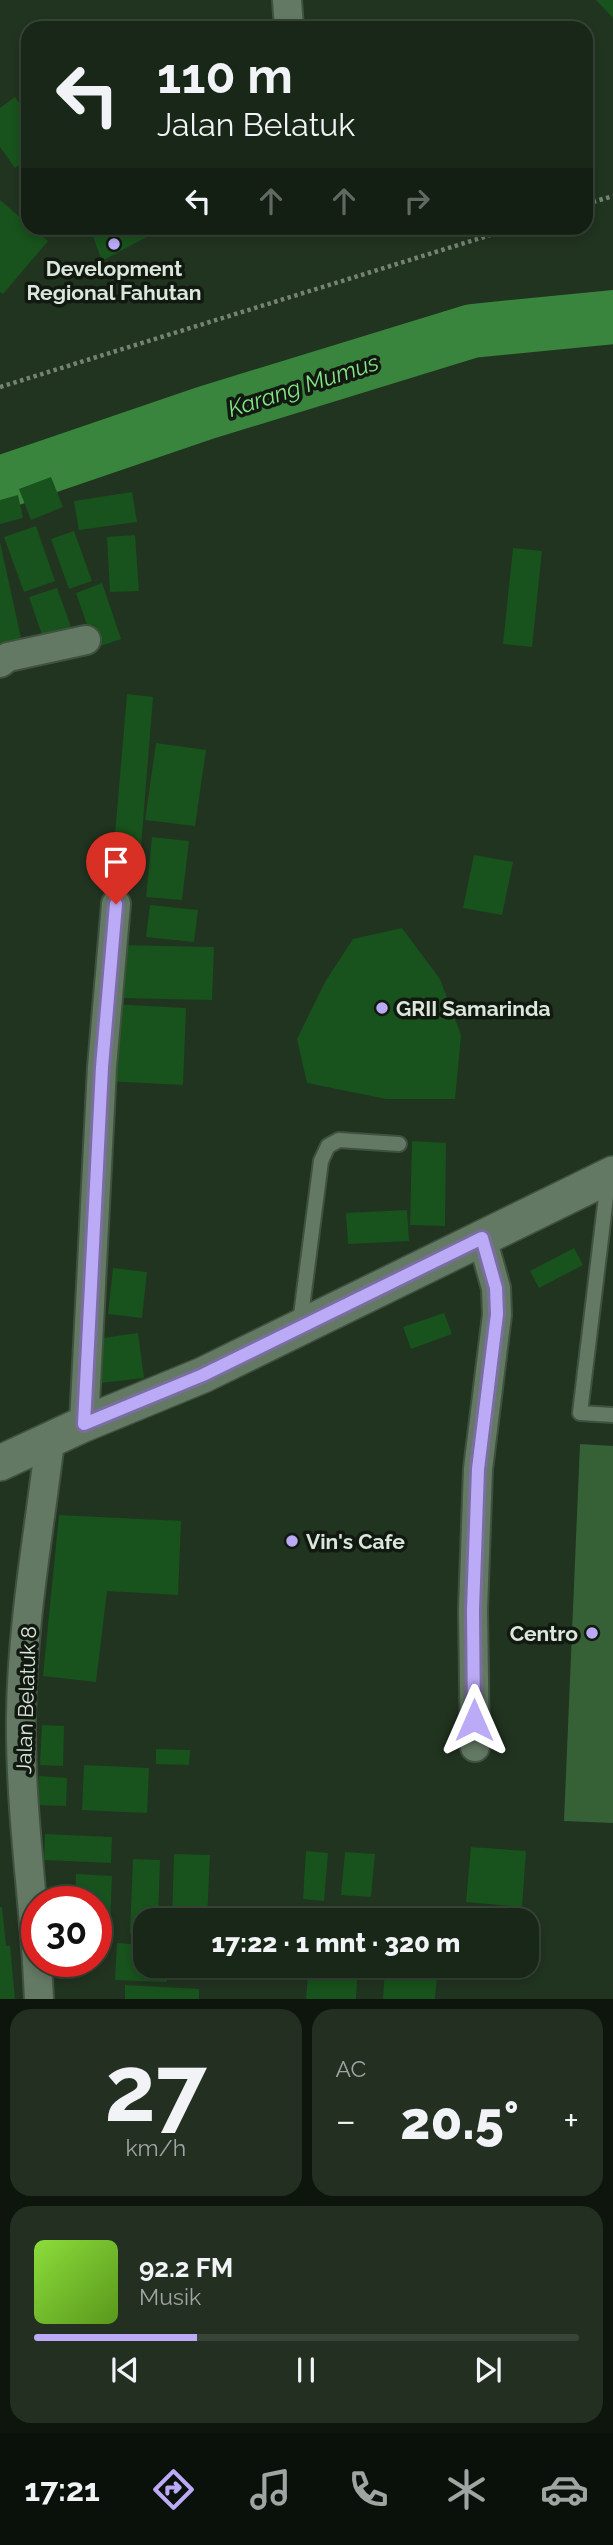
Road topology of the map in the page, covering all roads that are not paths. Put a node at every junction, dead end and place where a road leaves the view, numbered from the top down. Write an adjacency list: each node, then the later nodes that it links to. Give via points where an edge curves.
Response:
1 (287, 0): 2 (street)
2 (288, 21)
3 (86, 640): 4 (street, via 8,657)
4 (0, 663)
5 (116, 904): 11 (street, via 102,1067)
6 (399, 1144): 9 (lane, via 339,1140 328,1146 321,1161)
7 (611, 1175): 8 (street); 10 (lane, via 580,1413)
8 (482, 1238): 9 (street); 14 (street, via 496,1288 497,1314 478,1469)
9 (299, 1328): 11 (street, via 203,1375)
10 (613, 1415)
11 (84, 1424): 12 (street)
12 (50, 1441): 13 (street); 15 (street, Jalan Belatuk 8, via 24,1651 21,1715)
13 (0, 1463)
14 (475, 1747)
15 (30, 1886)
16 (38, 1977): 17 (street, Jalan Belatuk 8)
17 (39, 1999)

